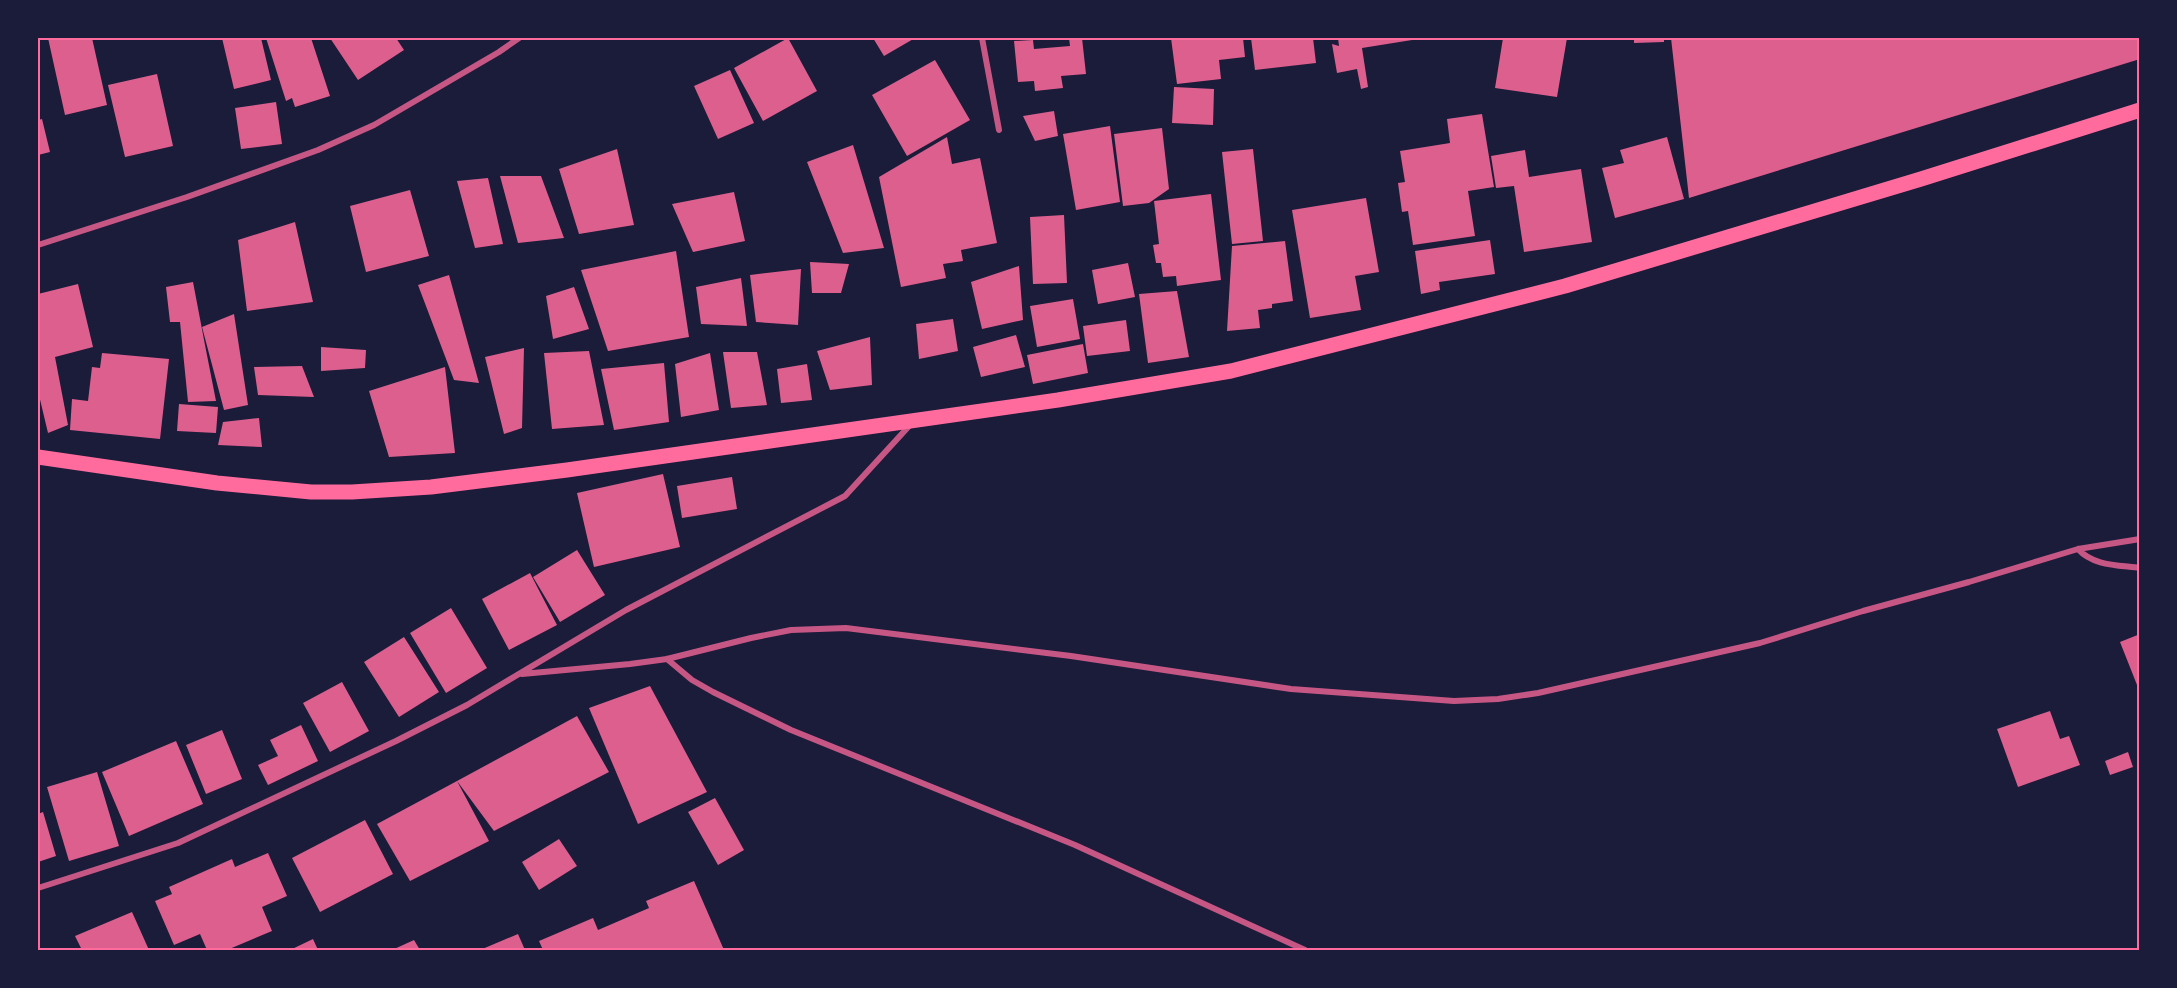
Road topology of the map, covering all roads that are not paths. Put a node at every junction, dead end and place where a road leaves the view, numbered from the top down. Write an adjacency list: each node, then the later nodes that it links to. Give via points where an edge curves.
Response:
1 (519, 38): 5 (street, via 374,125 318,150)
2 (982, 38): 4 (street)
3 (2139, 111): 6 (main road, via 1565,286 1280,360)
4 (999, 130)
5 (38, 245)
6 (912, 422): 7 (main road, via 495,479 352,492 217,483); 12 (street, via 845,496 626,610)
7 (38, 457)
8 (2139, 539): 9 (street)
9 (2078, 549): 10 (street, via 2101,563); 11 (street, via 1760,643 1498,699 1454,701 1291,689 846,628 791,630)
10 (2139, 568)
11 (667, 659): 12 (street); 14 (street, via 692,680 791,730 1075,845)
12 (522, 674): 13 (street, via 396,741 178,843)
13 (38, 888)
14 (1305, 951)

